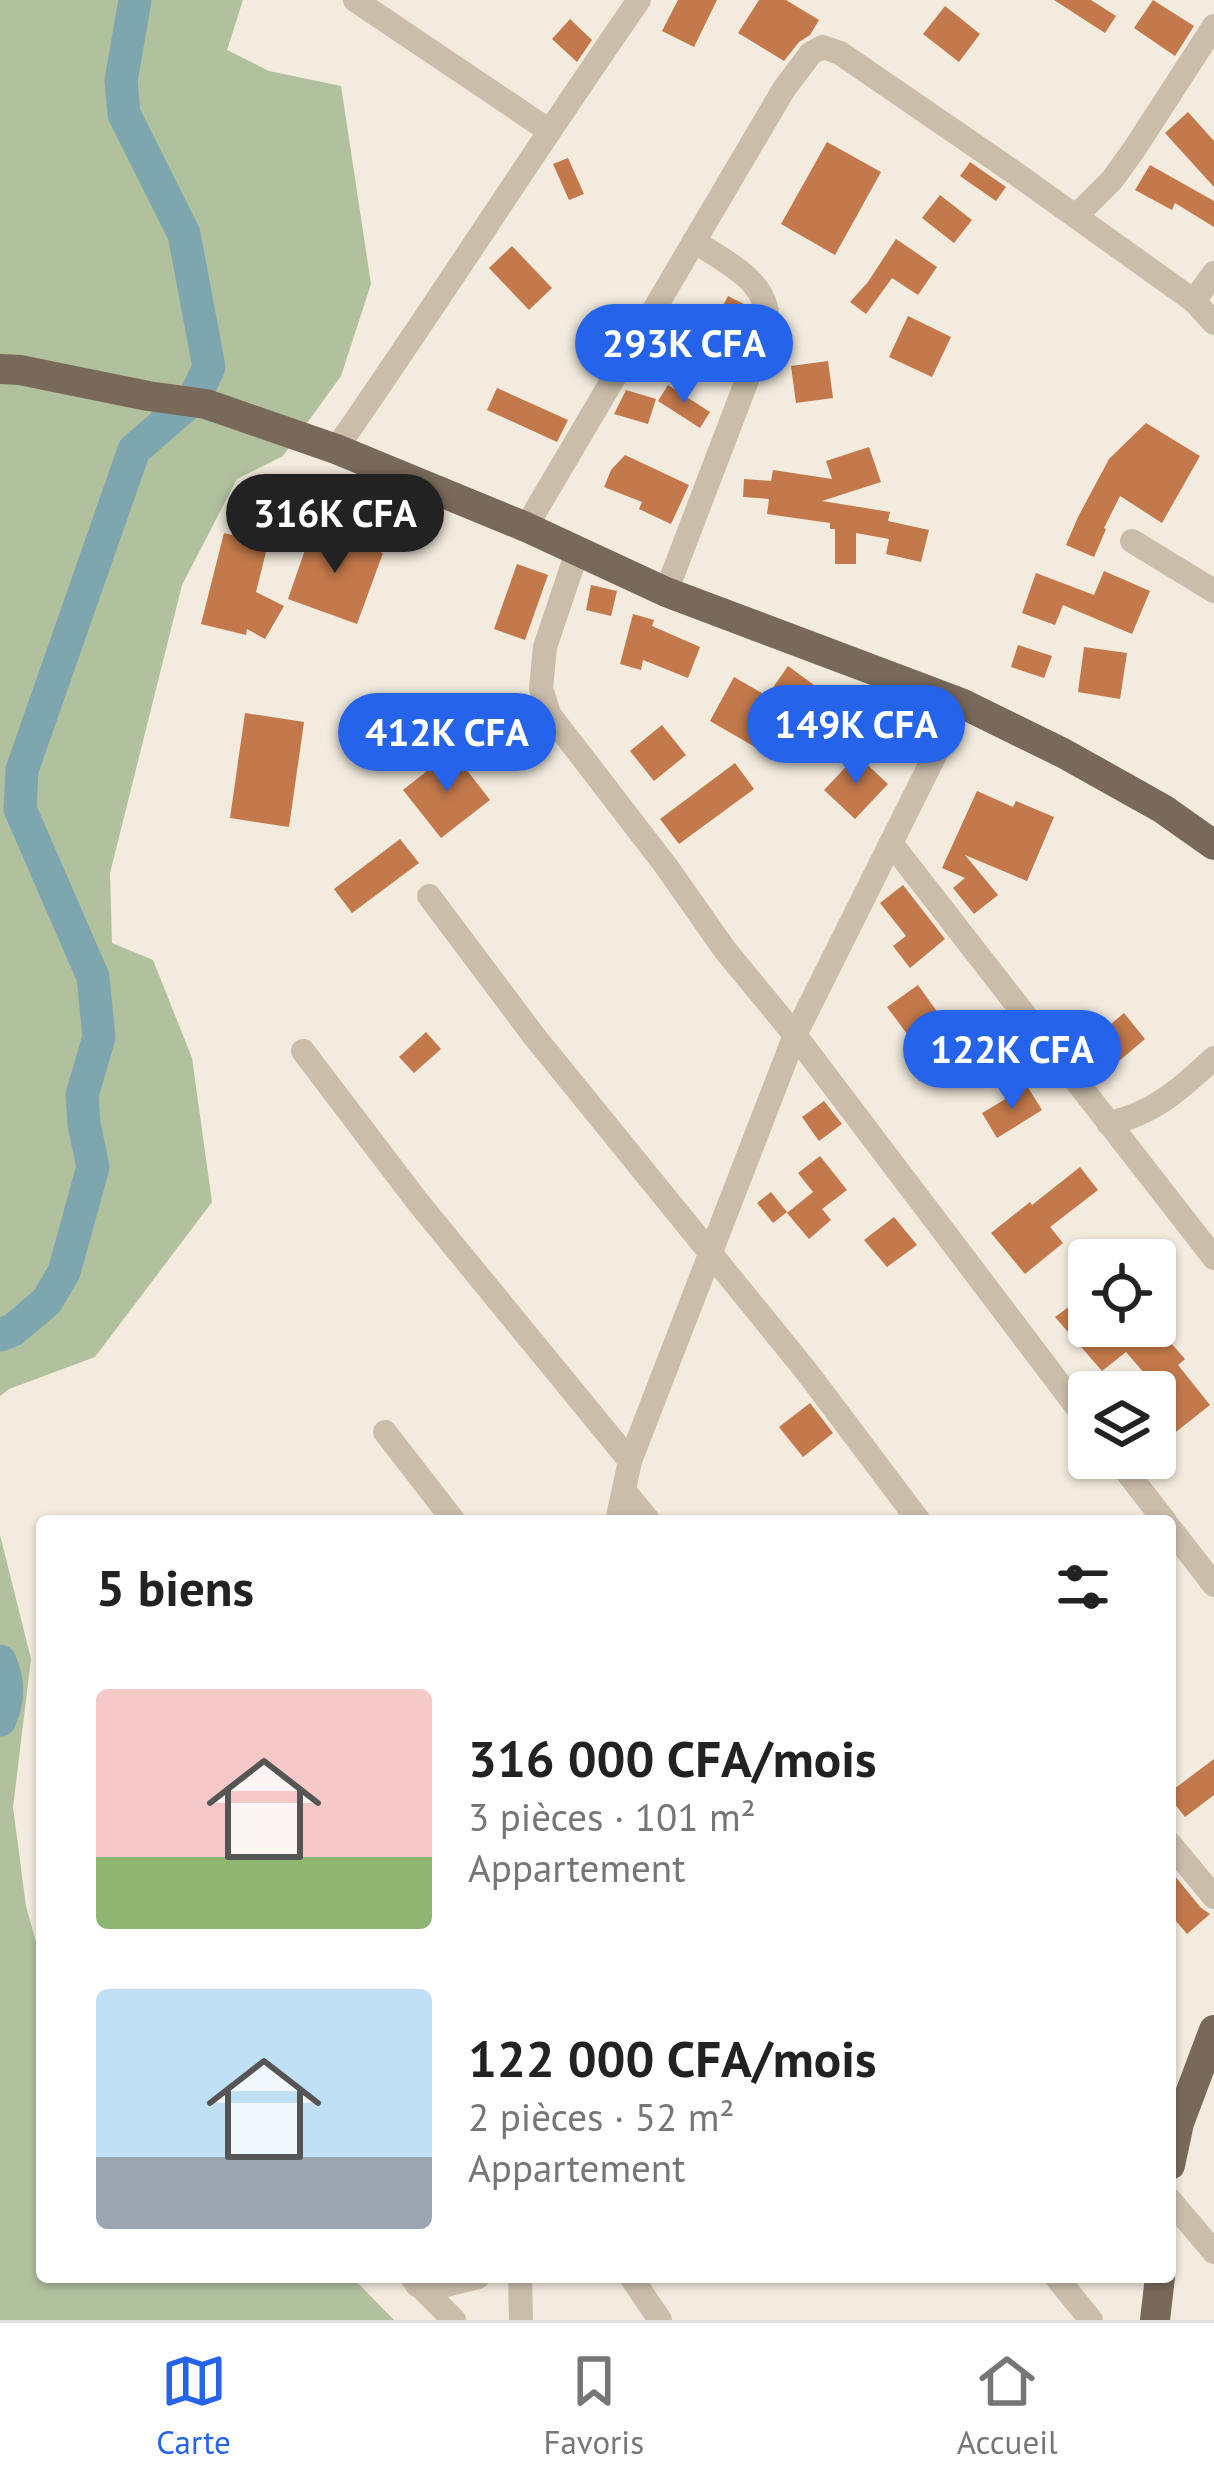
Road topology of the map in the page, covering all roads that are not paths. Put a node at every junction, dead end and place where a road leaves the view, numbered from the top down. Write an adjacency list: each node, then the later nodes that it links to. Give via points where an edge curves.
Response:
1 (355, 0): 4 (street)
2 (639, 0): 4 (street)
3 (1214, 26): 5 (street, via 1136,148)
4 (548, 130): 11 (street)
5 (1076, 216): 6 (street, via 823,47 784,89); 8 (street)
6 (694, 241): 12 (street); 16 (street, via 751,280 769,315)
7 (1214, 273): 8 (street)
8 (1195, 301): 9 (street)
9 (1214, 323)
10 (0, 369): 11 (main road, via 206,404)
11 (336, 449): 12 (main road)
12 (526, 527): 14 (main road)
13 (1132, 541): 15 (street)
14 (577, 552): 16 (main road); 21 (street, via 545,647 541,688 549,714)
15 (1214, 591)
16 (666, 592): 17 (main road)
17 (961, 703): 18 (street); 19 (main road, via 1064,753)
18 (891, 843): 21 (street); 24 (street)
19 (1214, 844)
20 (429, 896): 25 (street)
21 (795, 1035): 25 (street); 27 (street)
22 (303, 1051): 29 (street)
23 (1214, 1058): 24 (street, via 1176,1093)
24 (1108, 1123): 26 (street)
25 (709, 1254): 29 (street); 35 (street)
26 (1214, 1258)
27 (1068, 1395)
28 (385, 1432): 32 (street)
29 (630, 1461): 31 (street)
30 (1132, 1479): 36 (street)
31 (625, 1492): 33 (street); 34 (street)
32 (449, 1515)
33 (619, 1515)
34 (644, 1515)
35 (915, 1515)
36 (1159, 1515)
37 (1176, 1536): 38 (street)
38 (1214, 1585)
39 (1176, 1851): 40 (street)
40 (1214, 1897)
41 (1214, 2030): 42 (main road)
42 (1176, 2137)
43 (1176, 2207): 44 (street)
44 (1214, 2252)
45 (416, 2283): 50 (street)
46 (520, 2283): 51 (street)
47 (635, 2283): 52 (street)
48 (1062, 2283): 53 (street)
49 (1159, 2283): 54 (main road)
50 (454, 2320)
51 (521, 2320)
52 (660, 2320)
53 (1091, 2320)
54 (1154, 2320)

